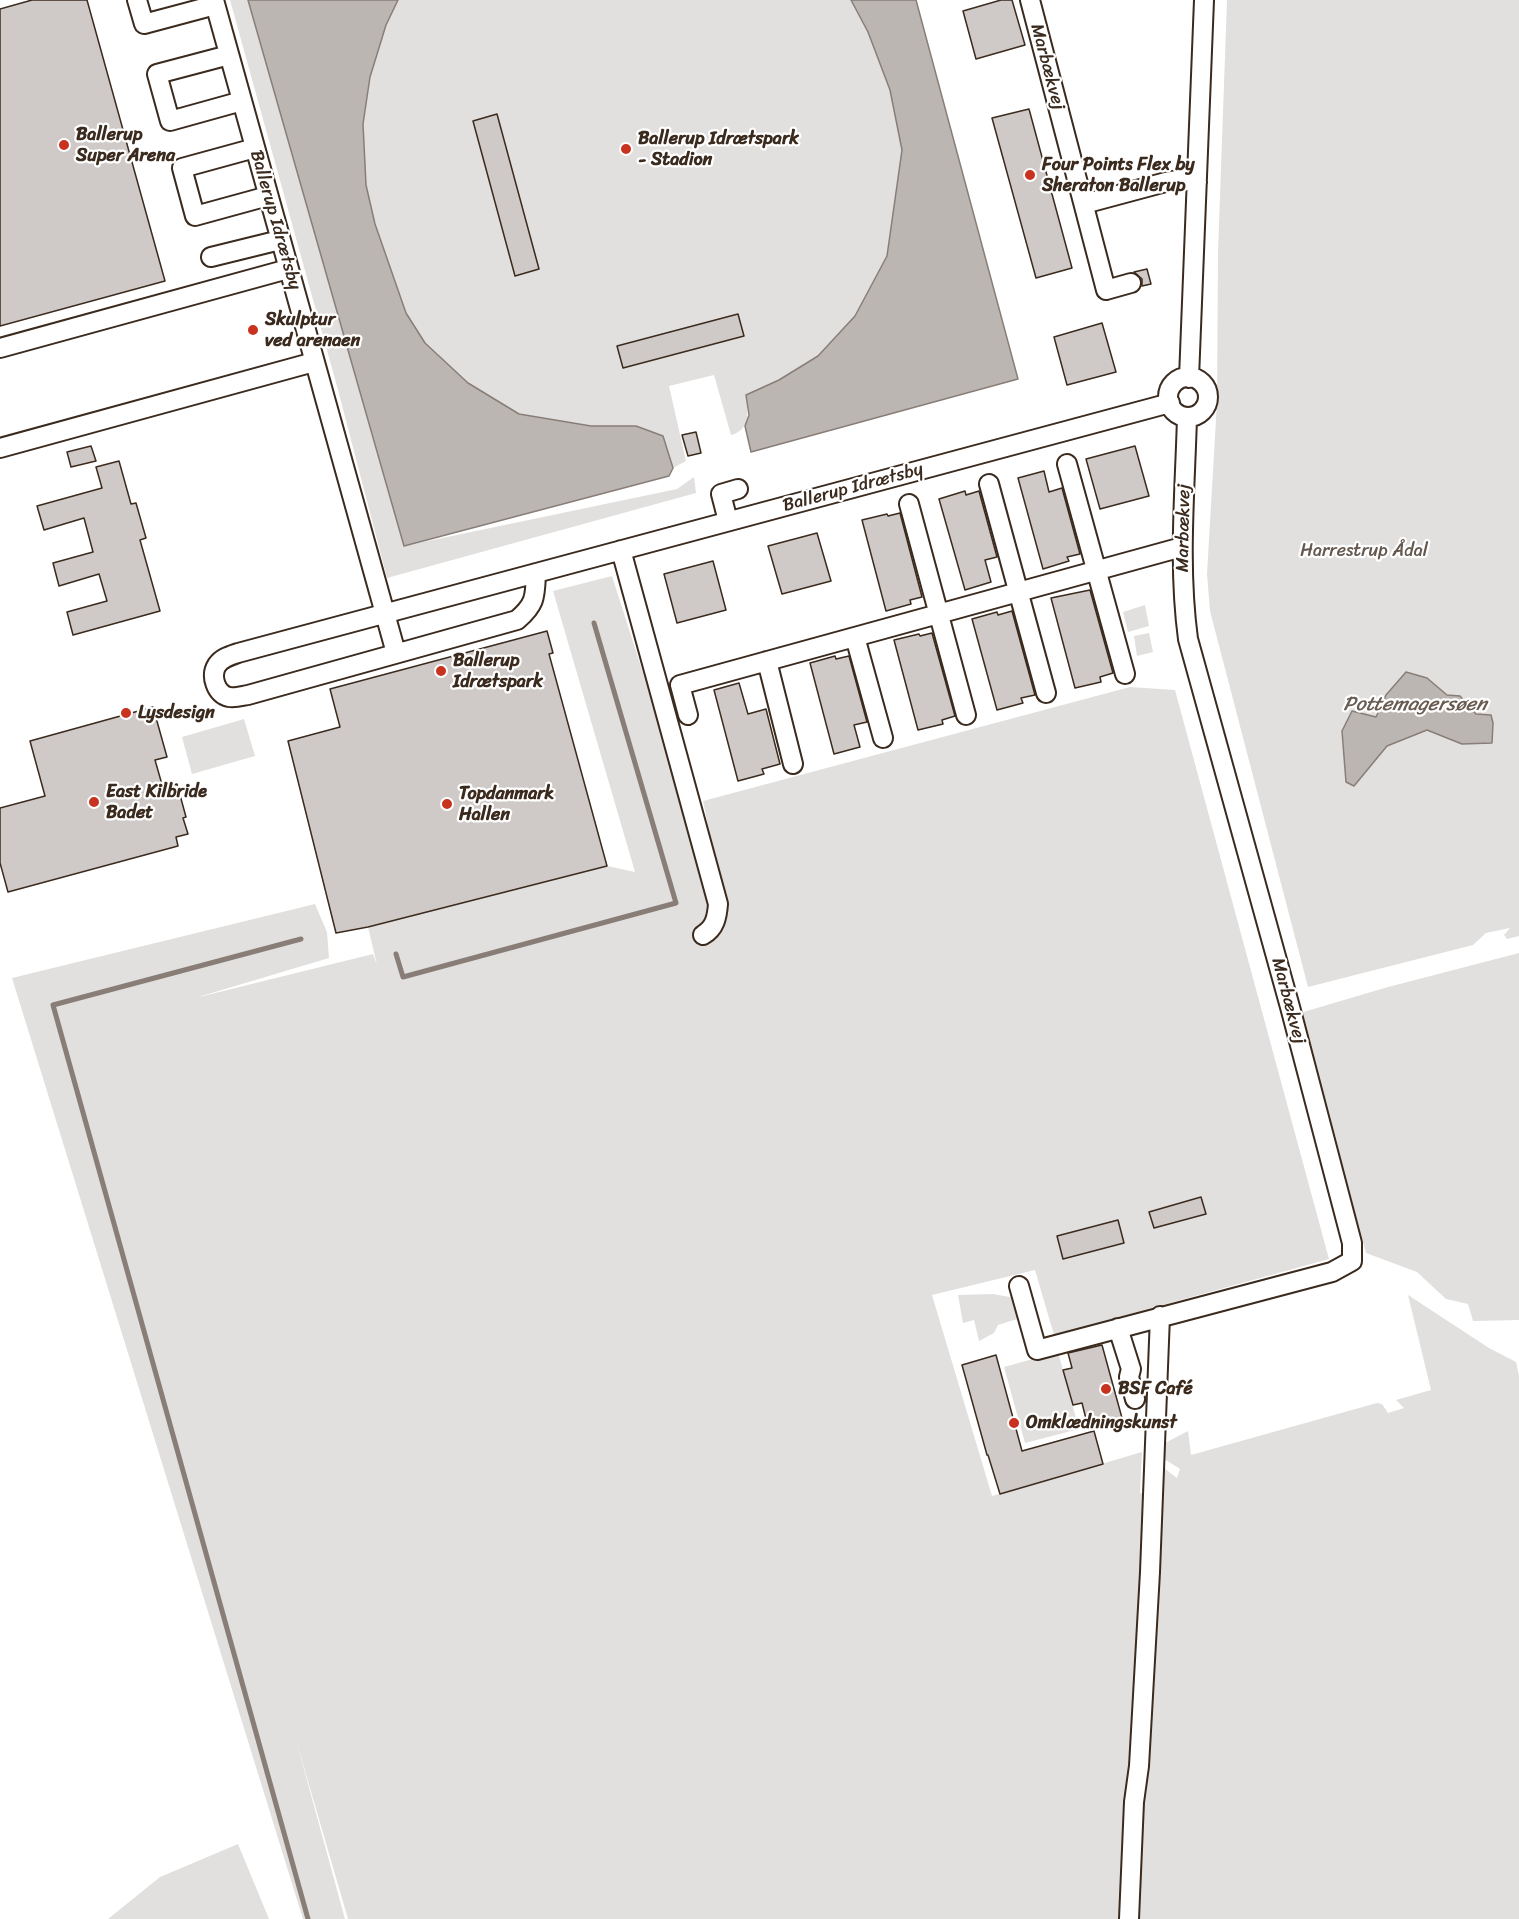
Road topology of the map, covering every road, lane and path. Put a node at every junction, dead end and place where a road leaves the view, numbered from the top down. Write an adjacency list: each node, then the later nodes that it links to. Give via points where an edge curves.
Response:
1 (136, 0): 4 (street, via 144,24)
2 (1030, 0): 10 (street, Marbækvej)
3 (1204, 0): 8 (street)
4 (214, 2): 5 (street, Ballerup Idrætsby)
5 (229, 55): 6 (street, Ballerup Idrætsby); 6 (street, via 158,74 170,121)
6 (242, 101): 7 (street, Ballerup Idrætsby)
7 (255, 148): 9 (street, Ballerup Idrætsby); 9 (street, via 182,168 192,206 195,216)
8 (1197, 182): 10 (street, via 1166,182); 17 (street)
9 (268, 195): 11 (street, Ballerup Idrætsby)
10 (1084, 204): 14 (street, Marbækvej, via 1106,290)
11 (280, 240): 12 (street); 13 (street, Ballerup Idrætsby)
12 (211, 257)
13 (288, 269): 15 (street); 16 (street, Ballerup Idrætsby)
14 (1131, 283)
15 (0, 348)
16 (314, 362): 20 (street); 31 (street, Ballerup Idrætsby)
17 (1189, 378): 18 (street, via 1174,384 1168,396); 19 (street, via 1202,382 1208,397 1203,412)
18 (1170, 403): 19 (street, via 1175,412); 25 (street, Ballerup Idrætsby)
19 (1187, 417): 26 (street, Marbækvej)
20 (0, 448)
21 (1067, 464): 28 (street)
22 (989, 484): 30 (street)
23 (738, 489): 25 (street, via 721,494)
24 (909, 504): 32 (street)
25 (728, 521): 27 (street, Ballerup Idrætsby)
26 (1182, 547): 28 (street); 44 (street, Marbækvej, via 1188,639 1293,1019 1352,1243 1352,1261 1332,1272)
27 (621, 550): 29 (street, Ballerup Idrætsby); 42 (street, via 718,904 711,930)
28 (1096, 570): 30 (street); 36 (street)
29 (536, 573): 31 (street, Ballerup Idrætsby); 34 (street, Ballerup Idrætsby, via 530,609 518,620)
30 (1019, 592): 32 (street); 37 (street)
31 (384, 614): 34 (street); 34 (street, Ballerup Idrætsby, via 225,657 217,664 214,682 226,696 248,695)
32 (939, 614): 33 (street); 39 (street)
33 (855, 637): 35 (street); 40 (street)
34 (396, 653)
35 (767, 661): 38 (street, via 680,685); 41 (street)
36 (1125, 674)
37 (1046, 693)
38 (688, 715)
39 (966, 715)
40 (883, 738)
41 (793, 764)
42 (703, 935)
43 (1019, 1286): 45 (street, Marbækvej, via 1036,1350)
44 (1160, 1316): 45 (street, Marbækvej); 47 (street, via 1150,1572)
45 (1118, 1328): 46 (street, via 1131,1369 1129,1377)
46 (1135, 1399)
47 (1129, 1919)

